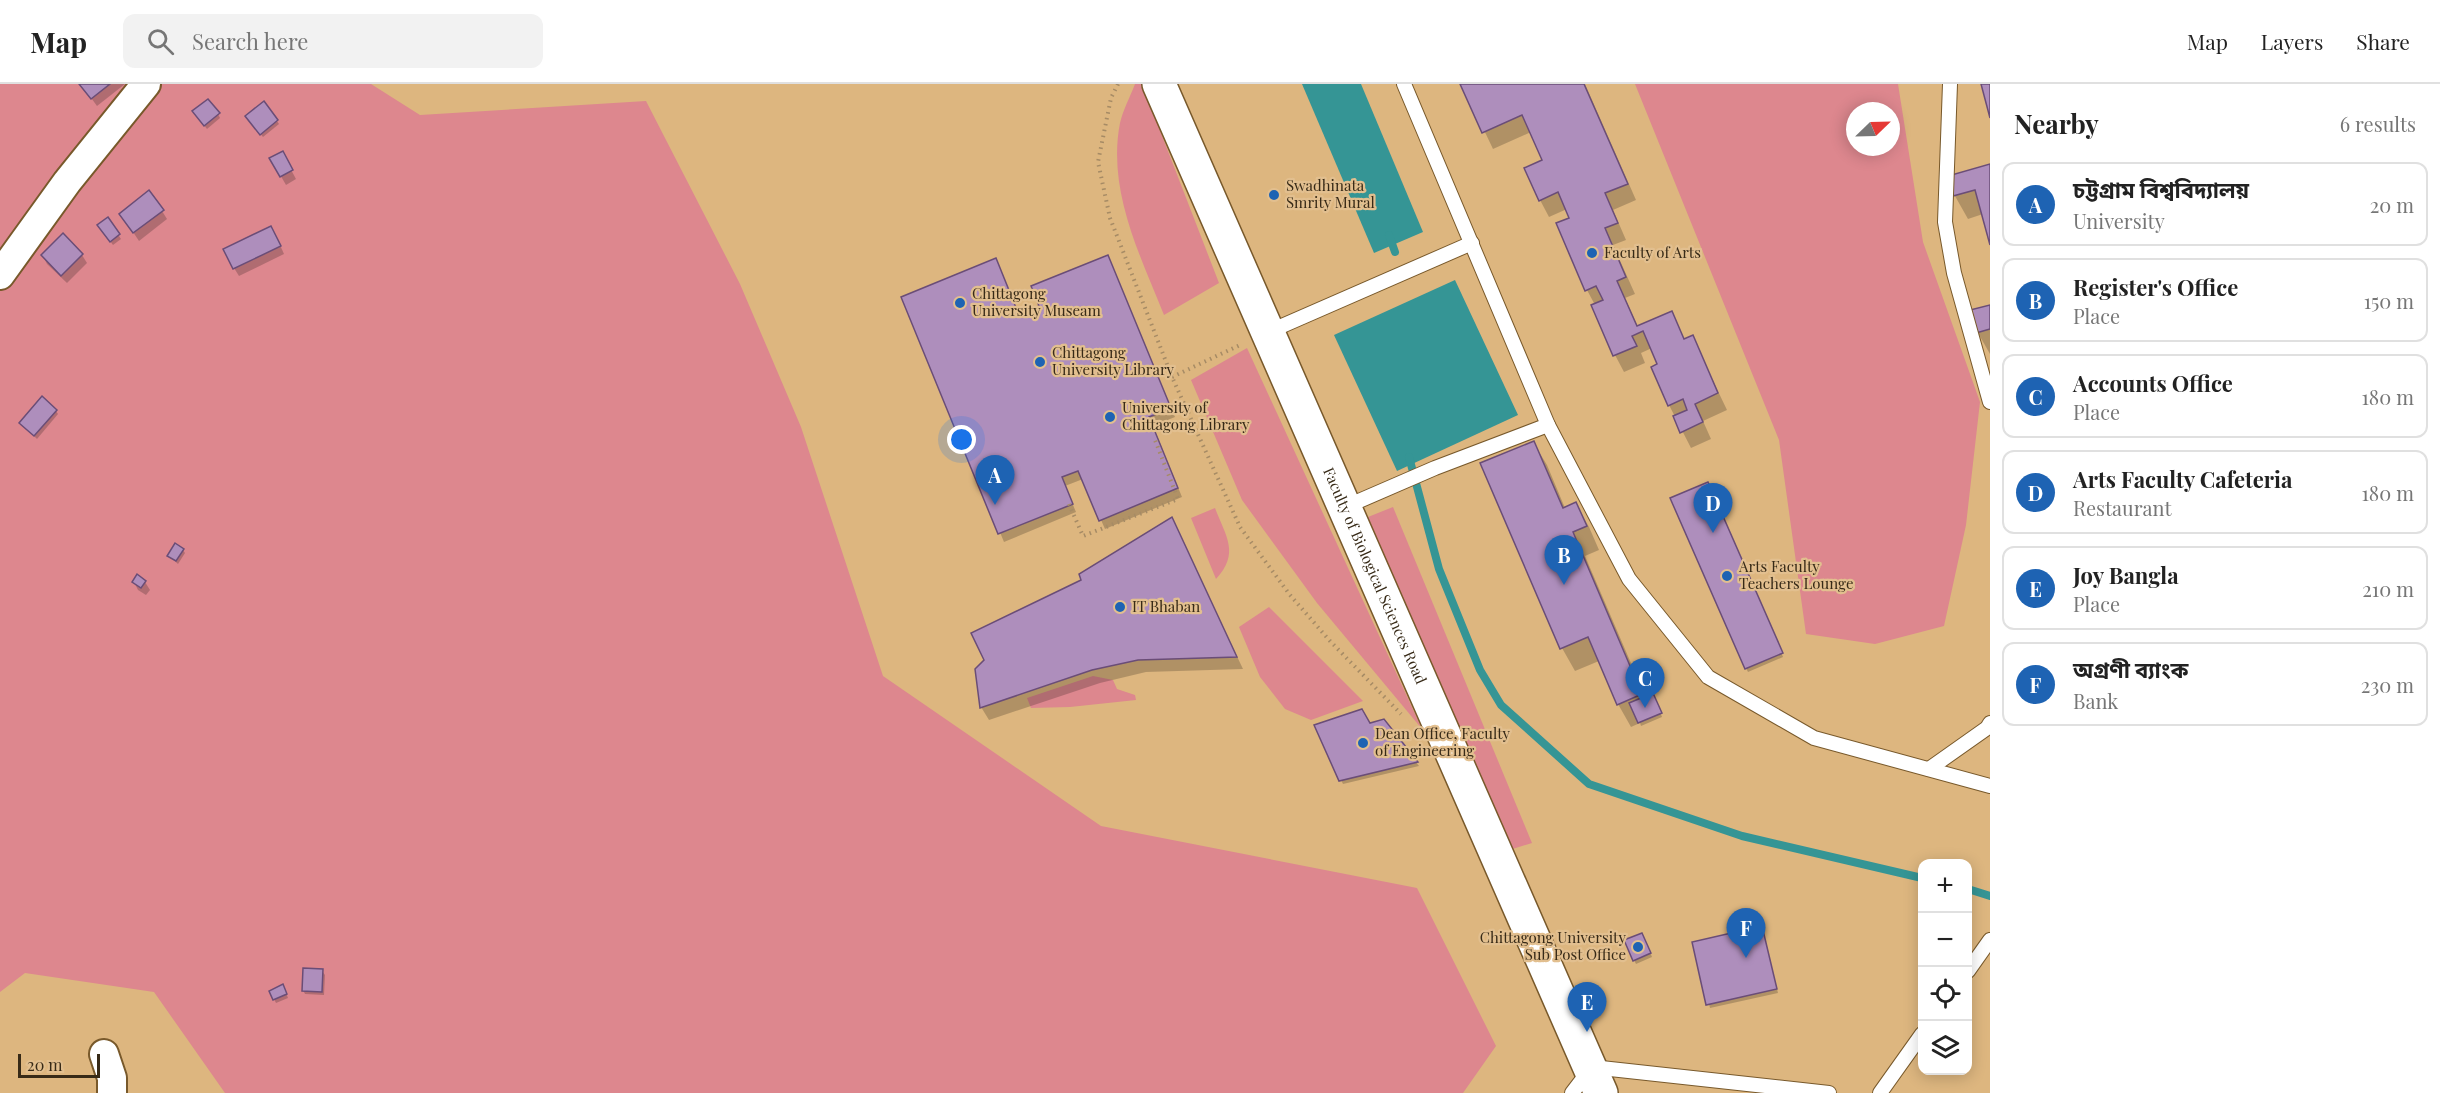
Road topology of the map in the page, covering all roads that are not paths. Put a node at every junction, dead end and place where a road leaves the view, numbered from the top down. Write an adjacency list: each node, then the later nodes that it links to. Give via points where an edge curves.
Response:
1 (146, 84): 6 (street, via 67,182)
2 (1159, 84): 7 (street, Faculty of Biological Sciences Road)
3 (1404, 84): 5 (lane)
4 (1950, 84): 8 (lane, via 1945,222 1954,273)
5 (1472, 243): 7 (lane); 9 (lane)
6 (0, 275)
7 (1268, 332): 10 (street, Faculty of Biological Sciences Road)
8 (1990, 402)
9 (1548, 425): 10 (lane); 12 (lane, via 1629,579 1708,677 1814,738)
10 (1346, 507): 18 (street, Faculty of Biological Sciences Road)
11 (1990, 723): 12 (lane)
12 (1929, 769): 13 (lane)
13 (1990, 786)
14 (1990, 940): 15 (lane)
15 (1971, 967)
16 (1918, 1041): 22 (lane)
17 (104, 1054): 19 (street, via 112,1078)
18 (1597, 1080): 20 (lane); 21 (lane)
19 (112, 1093)
20 (1572, 1093)
21 (1829, 1093)
22 (1880, 1093)

